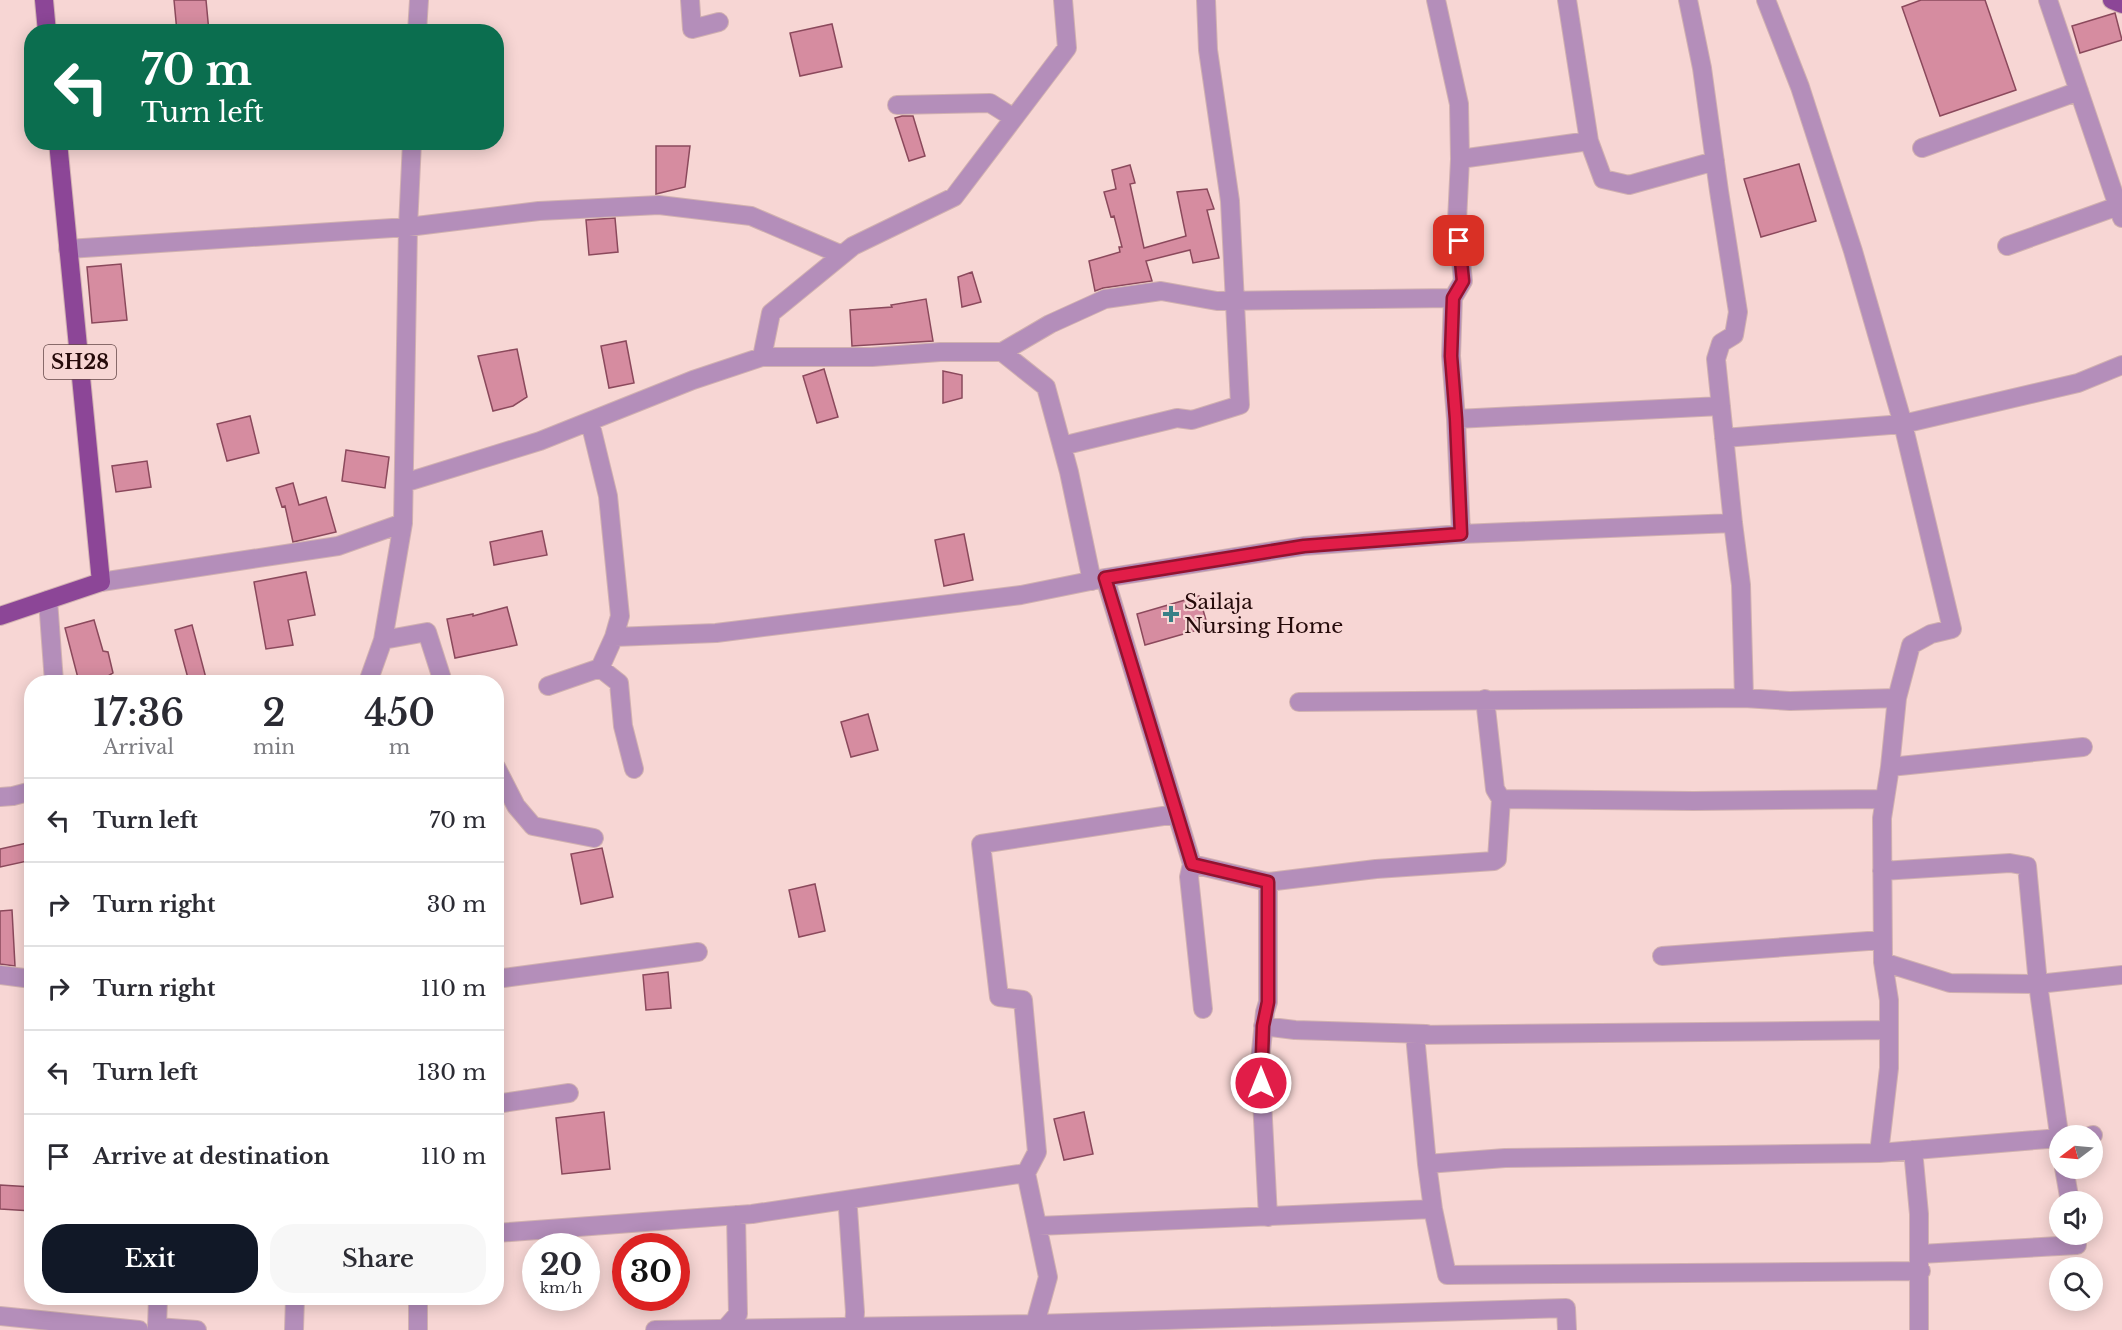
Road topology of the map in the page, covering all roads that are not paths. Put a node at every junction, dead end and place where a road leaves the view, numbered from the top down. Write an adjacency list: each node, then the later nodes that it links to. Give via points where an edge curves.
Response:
1 (44, 0): 14 (main road)
2 (419, 0): 15 (street)
3 (690, 0): 13 (street, via 692,29)
4 (1063, 0): 18 (street, via 1067,48)
5 (1206, 0): 31 (street, via 1208,50 1230,201)
6 (1436, 0): 23 (street, via 1459,104)
7 (1567, 0): 19 (street)
8 (1688, 0): 24 (street)
9 (1766, 0): 38 (street, via 1800,87)
10 (2048, 0): 16 (street)
11 (2112, 0): 12 (main road)
12 (2122, 4)
13 (719, 21)
14 (46, 24)
15 (418, 24)
16 (2079, 92): 20 (street); 25 (street)
17 (897, 105): 18 (street, via 990,103)
18 (1014, 118): 29 (street, via 954,197)
19 (1589, 141): 23 (street); 24 (street, via 1603,179 1629,185)
20 (1922, 148)
21 (59, 150): 28 (main road, SH28)
22 (412, 150): 26 (street)
23 (1460, 159): 30 (street, via 1457,221 1463,281)
24 (1715, 160): 35 (street, via 1738,312 1734,335 1721,343 1716,359)
25 (2120, 211): 27 (street)
26 (408, 227): 28 (street); 29 (street, via 539,211 659,205 751,216); 41 (street)
27 (2007, 246)
28 (68, 249): 46 (main road, SH28)
29 (842, 255): 33 (street, via 771,313)
30 (1453, 298): 31 (street); 36 (street, via 1451,356)
31 (1234, 300): 32 (street, via 1217,301 1161,291 1105,299); 40 (street, via 1240,405 1192,420 1177,418)
32 (1002, 352): 33 (street); 40 (street, via 1046,387)
33 (762, 357): 37 (street)
34 (2122, 365): 38 (street, via 2078,382)
35 (1721, 406): 36 (street); 39 (street)
36 (1456, 419): 44 (street)
37 (590, 422): 41 (street); 49 (street, via 608,496 620,616)
38 (1904, 424): 39 (street); 57 (street, via 1952,629 1911,645)
39 (1724, 438): 43 (street)
40 (1062, 446): 45 (street)
41 (404, 483): 42 (street)
42 (403, 523): 46 (street, via 338,546); 50 (street)
43 (1732, 523): 44 (street); 56 (street, via 1741,585)
44 (1461, 534): 45 (street, via 1304,546)
45 (1099, 579): 49 (street, via 1020,595 716,633); 68 (street)
46 (101, 582): 47 (main road)
47 (48, 600): 48 (main road); 52 (street)
48 (0, 616)
49 (614, 637): 51 (street)
50 (383, 640): 53 (street); 54 (street, via 427,632)
51 (600, 668): 55 (street); 62 (street, via 619,683 623,726)
52 (53, 675)
53 (370, 675)
54 (441, 675)
55 (548, 686)
56 (1744, 698): 57 (street); 58 (street)
57 (1897, 698): 61 (street)
58 (1485, 699): 59 (street); 66 (street, via 1495,789)
59 (1299, 702)
60 (2083, 747): 61 (street)
61 (1890, 767): 67 (street)
62 (634, 769)
63 (504, 782): 69 (street, via 516,806 533,826)
64 (24, 792): 65 (street)
65 (0, 797)
66 (1501, 799): 67 (street); 72 (street, via 1494,861)
67 (1884, 799): 71 (street)
68 (1176, 814): 70 (street); 93 (street, via 981,844 999,998 1023,1000 1038,1152)
69 (594, 838)
70 (1192, 864): 72 (street); 82 (street, via 1189,877)
71 (1882, 871): 73 (street); 81 (street, via 2010,863 2027,866)
72 (1268, 882): 83 (street, via 1268,1002)
73 (1882, 940): 75 (street); 76 (street)
74 (698, 952): 80 (street)
75 (1662, 956)
76 (1883, 962): 81 (street, via 1950,983); 84 (street)
77 (0, 975): 79 (street)
78 (2122, 975): 81 (street)
79 (24, 978)
80 (504, 978)
81 (2038, 984): 88 (street)
82 (1203, 1009)
83 (1263, 1026): 85 (street); 97 (street, via 1260,1061)
84 (1889, 1030): 85 (street); 91 (street, via 1889,1068)
85 (1464, 1034): 92 (street, via 1415,1035)
86 (569, 1093): 87 (street)
87 (504, 1103)
88 (2057, 1125)
89 (2049, 1140): 90 (street)
90 (1913, 1150): 91 (street); 101 (street)
91 (1879, 1153): 92 (street, via 1505,1158)
92 (1427, 1164): 95 (street)
93 (1026, 1173): 94 (street); 98 (street)
94 (846, 1200): 96 (street); 108 (street)
95 (1433, 1209): 97 (street); 101 (street, via 1447,1275)
96 (736, 1215): 99 (street); 116 (street, via 738,1314)
97 (1268, 1217): 98 (street)
98 (1038, 1226): 106 (street, via 1048,1277)
99 (504, 1232)
100 (2077, 1245): 101 (street)
101 (1921, 1262): 118 (street)
102 (158, 1305): 107 (street)
103 (295, 1305): 113 (street)
104 (417, 1305): 114 (street)
105 (0, 1316): 109 (street)
106 (1036, 1327): 108 (street); 117 (street, via 1566,1308)
107 (157, 1328): 110 (street)
108 (854, 1329): 116 (street)
109 (139, 1330)
110 (197, 1330)
111 (277, 1330): 112 (street)
112 (282, 1330)
113 (294, 1330)
114 (418, 1330)
115 (655, 1330): 116 (street)
116 (724, 1330)
117 (1567, 1330)
118 (1919, 1330)

